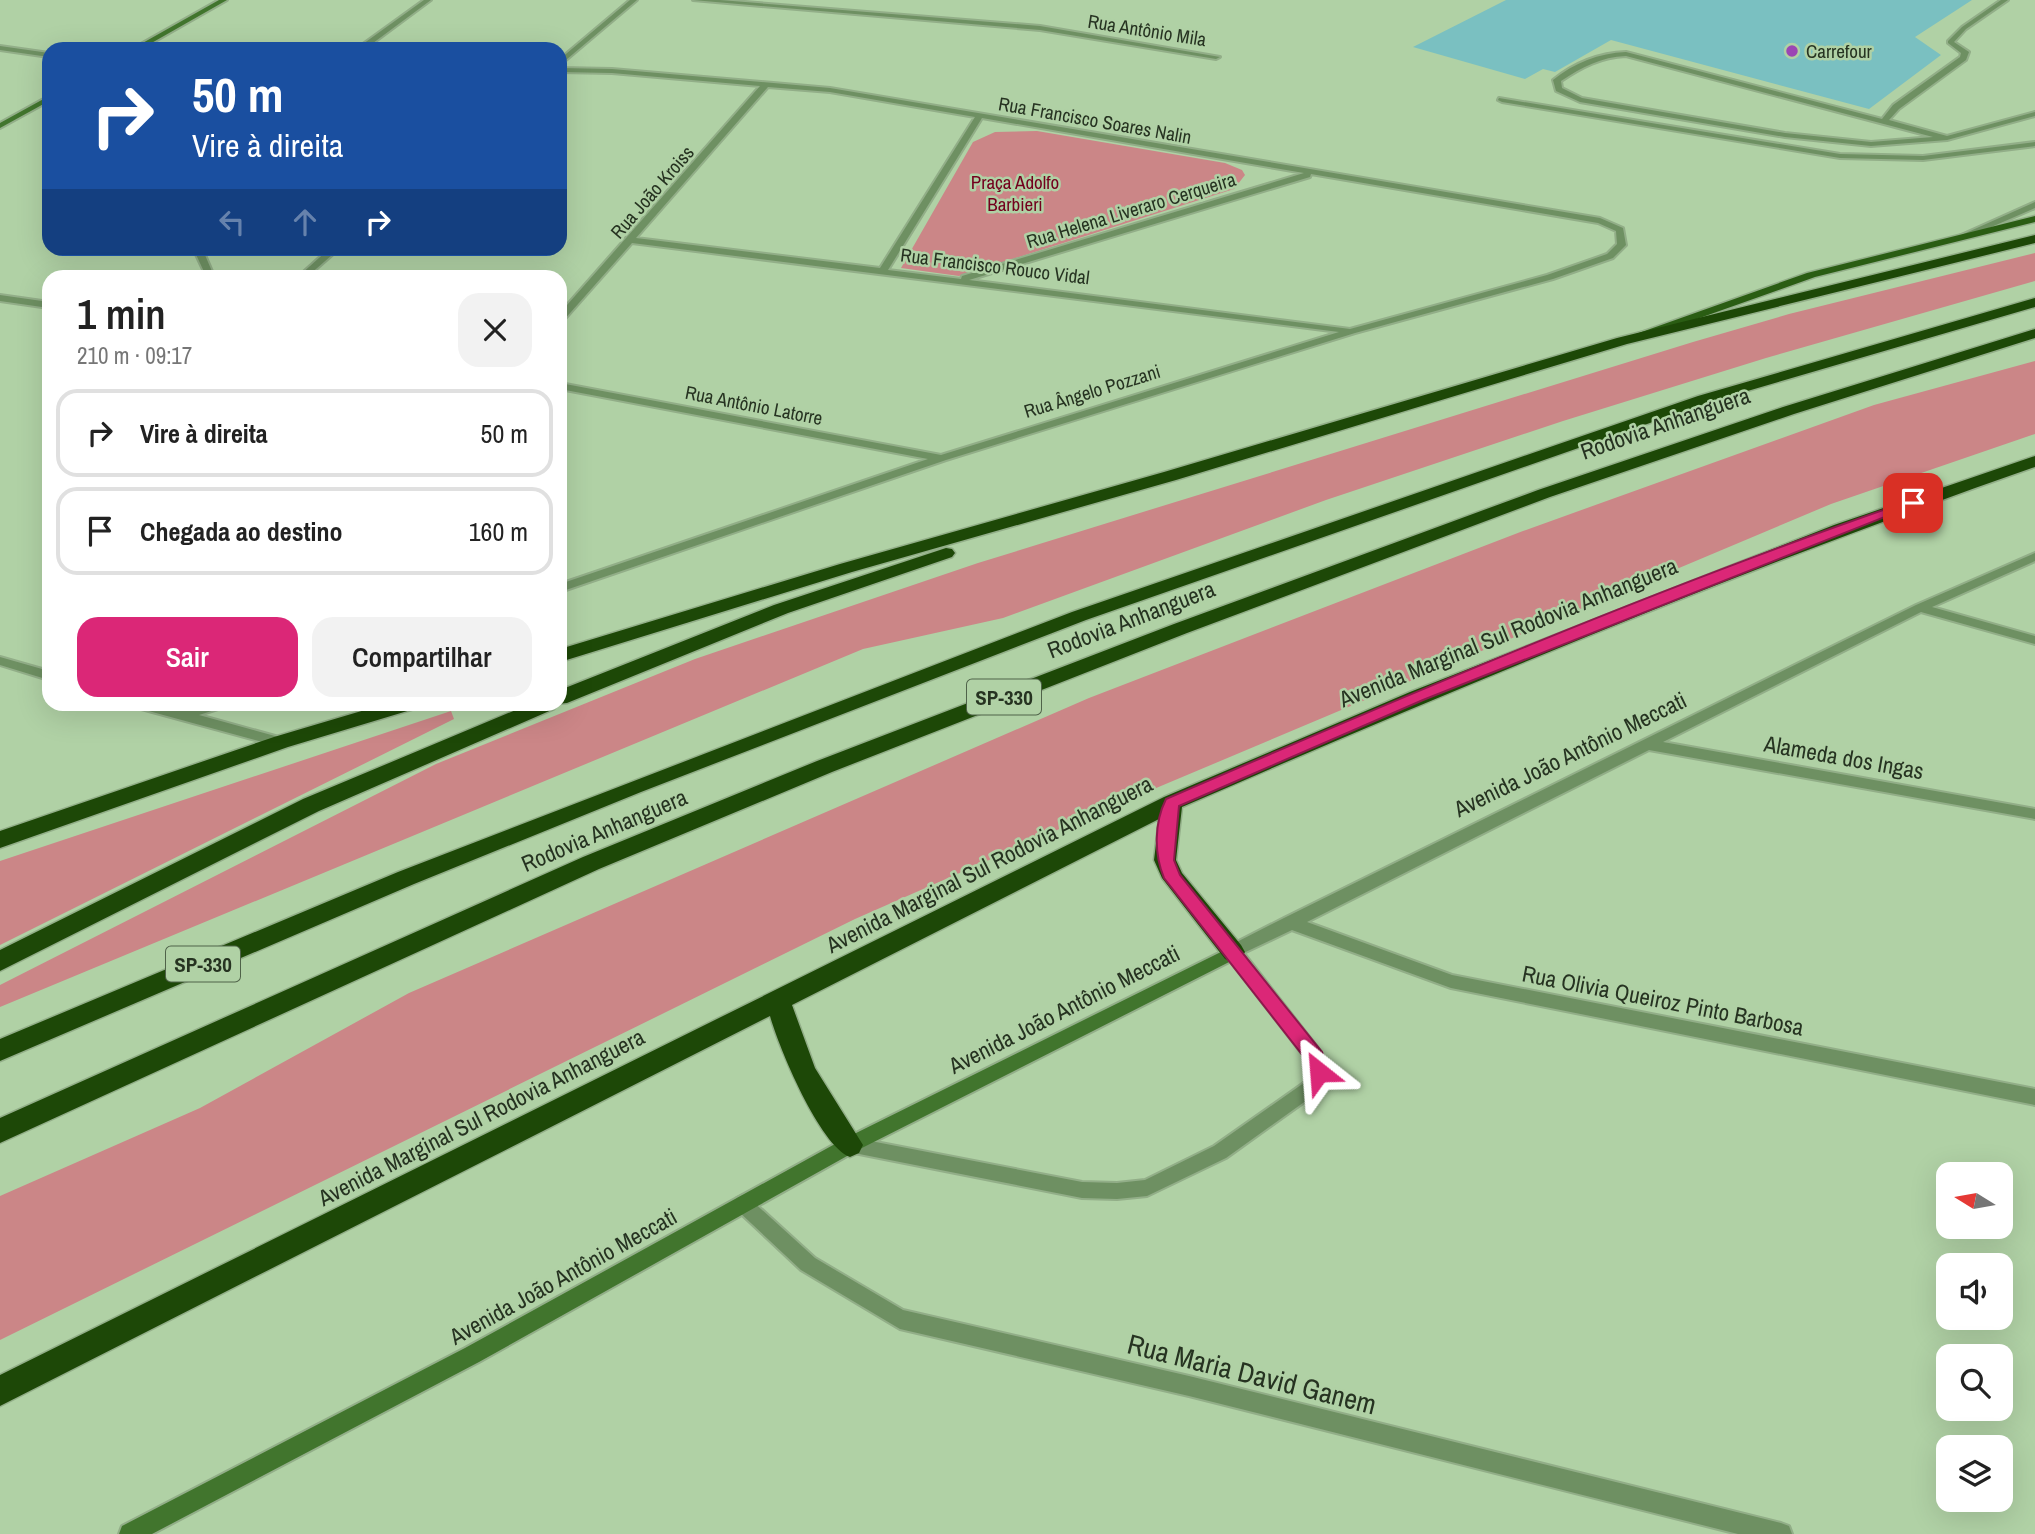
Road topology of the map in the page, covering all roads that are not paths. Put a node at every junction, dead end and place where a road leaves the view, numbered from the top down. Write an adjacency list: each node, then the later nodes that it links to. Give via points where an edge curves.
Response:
1 (224, 0): 8 (main road)
2 (428, 0): 9 (street)
3 (634, 0): 12 (street)
4 (696, 0): 13 (street, Rua Antônio Mila, via 1040,29)
5 (1373, 0): 7 (street)
6 (2004, 0): 22 (street, via 1950,42 1965,52 1963,58)
7 (1386, 2)
8 (149, 42)
9 (370, 42)
10 (0, 48): 11 (street)
11 (42, 54)
12 (567, 57)
13 (1216, 57)
14 (567, 70): 15 (street, Rua Francisco Soares Nalin)
15 (766, 84): 20 (street, Rua Francisco Soares Nalin, via 830,90); 32 (street, Rua João Kroiss)
16 (1502, 100): 21 (street)
17 (42, 102): 23 (main road)
18 (1589, 102): 21 (street); 22 (street, via 1559,89 1557,80 1590,59 1626,54); 24 (street, via 1785,135 1871,144)
19 (2035, 114): 24 (street)
20 (980, 116): 26 (street, Rua Francisco Soares Nalin); 34 (street)
21 (1604, 116): 25 (street, via 1840,156 1923,158)
22 (1884, 121): 24 (street)
23 (0, 126)
24 (1947, 138)
25 (2035, 144)
26 (1311, 174): 29 (street, Rua Francisco Soares Nalin, via 1600,221); 36 (street, Rua Helena Liveraro Cerqueira)
27 (2035, 205): 30 (street)
28 (2035, 219): 30 (main road)
29 (1620, 230): 41 (street, Rua Ângelo Pozzani, via 1622,245 1610,256)
30 (1963, 236): 43 (main road, via 1811,275)
31 (2035, 239): 43 (highway)
32 (632, 240): 34 (street, Rua Francisco Rouco Vidal); 40 (street, Rua João Kroiss)
33 (327, 256): 35 (street)
34 (884, 269): 36 (street, Rua Francisco Rouco Vidal)
35 (310, 270)
36 (960, 279): 41 (street, Rua Francisco Rouco Vidal)
37 (0, 298): 39 (street)
38 (2035, 302): 70 (highway, Rodovia Anhanguera / SP-330, via 1704,399 1079,616 443,863)
39 (42, 304)
40 (567, 311)
41 (1352, 331): 45 (street, Rua Ângelo Pozzani)
42 (2035, 333): 72 (highway, Rodovia Anhanguera / SP-330, via 1577,481 1314,577 805,775 595,861)
43 (1622, 341): 47 (highway)
44 (567, 387): 45 (street, Rua Antônio Latorre)
45 (942, 458): 49 (street, Rua Ângelo Pozzani)
46 (2035, 461): 63 (highway, Avenida Marginal Sul Rodovia Anhanguera, via 1776,554 1417,696)
47 (1170, 476): 52 (highway); 55 (highway, via 781,609)
48 (2035, 557): 50 (street, Avenida João Antônio Meccati)
49 (567, 586)
50 (1920, 608): 51 (street); 62 (street, Avenida João Antônio Meccati)
51 (2035, 640)
52 (567, 654)
53 (0, 661): 54 (street)
54 (42, 674)
55 (567, 695)
56 (164, 711): 60 (street)
57 (197, 711): 60 (street)
58 (384, 711): 61 (highway)
59 (531, 711): 68 (highway, via 312,806)
60 (181, 716): 61 (street)
61 (281, 742): 65 (highway)
62 (1645, 744): 64 (street, Alameda dos Ingas); 66 (street, Avenida João Antônio Meccati)
63 (1172, 803): 67 (highway, via 1165,860 1173,878); 69 (highway, Avenida Marginal Sul Rodovia Anhanguera)
64 (2035, 814)
65 (0, 840)
66 (1289, 922): 67 (street, Avenida João Antônio Meccati); 71 (street, Rua Olivia Queiroz Pinto Barbosa, via 1451,981)
67 (1233, 952): 73 (main road, Avenida João Antônio Meccati); 73 (street, via 1315,1058 1319,1072 1315,1085 1220,1152 1147,1188 1117,1191 1082,1190)
68 (0, 961)
69 (778, 999): 73 (highway, via 787,1038 813,1094); 75 (highway, Avenida Marginal Sul Rodovia Anhanguera)
70 (0, 1050)
71 (2035, 1097)
72 (0, 1131)
73 (850, 1145): 74 (main road, Avenida João Antônio Meccati)
74 (743, 1203): 76 (main road, Avenida João Antônio Meccati, via 472,1355); 77 (street, Rua Maria David Ganem, via 808,1264 900,1320 1189,1386)
75 (0, 1391)
76 (130, 1534)
77 (1781, 1534)

